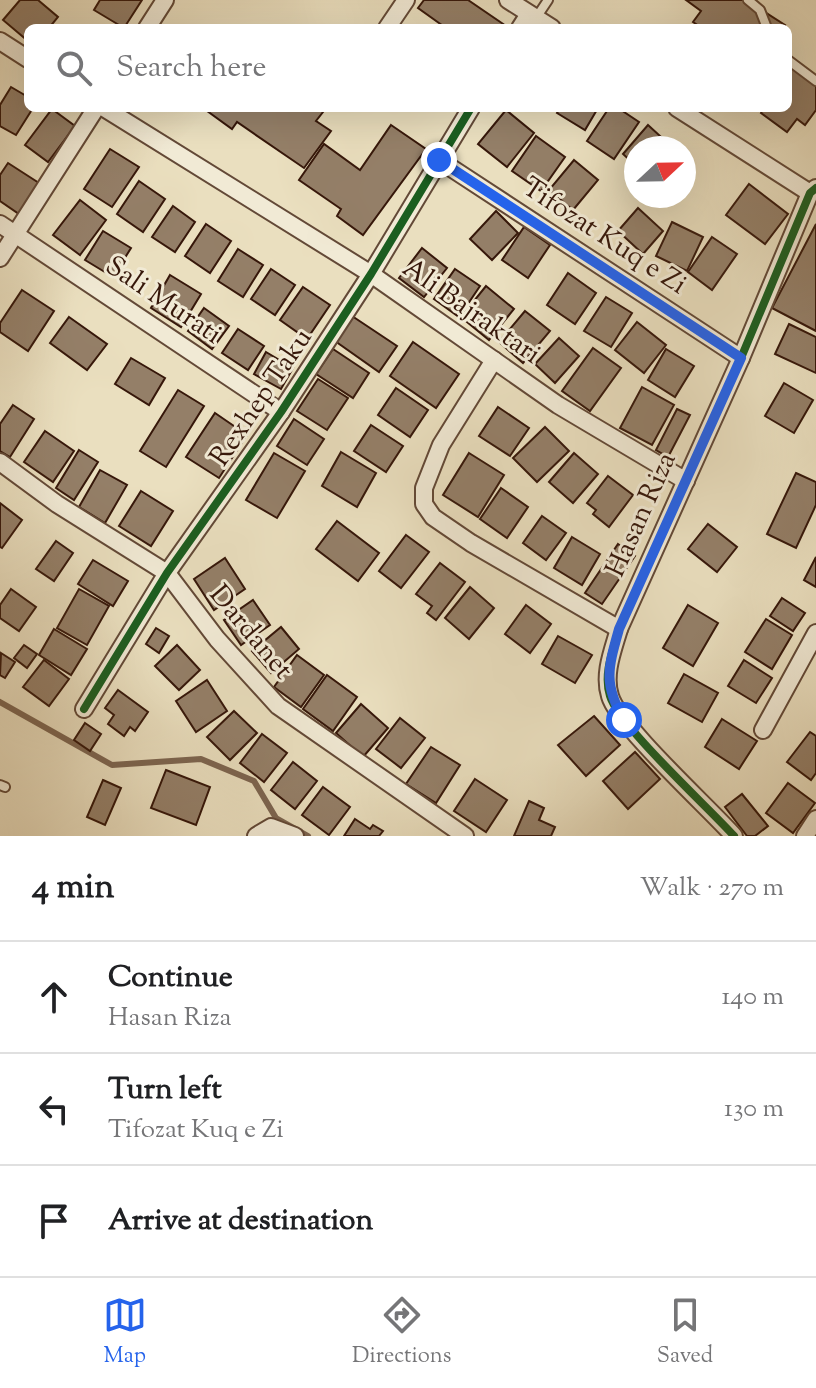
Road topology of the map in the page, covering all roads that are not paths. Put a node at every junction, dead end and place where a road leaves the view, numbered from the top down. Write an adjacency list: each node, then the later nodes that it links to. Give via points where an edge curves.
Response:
1 (165, 0): 7 (street)
2 (406, 0): 8 (street)
3 (508, 0): 6 (street)
4 (548, 0): 6 (lane)
5 (748, 0): 9 (lane)
6 (529, 20)
7 (150, 24)
8 (390, 24)
9 (765, 24)
10 (0, 41): 11 (street)
11 (24, 56)
12 (792, 63): 13 (lane)
13 (816, 81)
14 (93, 112): 21 (street)
15 (110, 112): 23 (street, Ali Bajraktari)
16 (469, 112): 18 (street, Rexhep Taku)
17 (684, 112): 19 (street)
18 (439, 160): 23 (street, Rexhep Taku); 24 (street, Tifozat Kuq e Zi)
19 (813, 190): 24 (street, Hasan Riza)
20 (0, 224): 21 (street, Sali Murati)
21 (16, 234): 22 (street); 26 (street, Sali Murati)
22 (0, 258)
23 (371, 274): 25 (street, Ali Bajraktari); 26 (street, Rexhep Taku)
24 (741, 358): 28 (street, Hasan Riza)
25 (494, 360): 28 (street, Ali Bajraktari); 30 (street, via 441,445 424,488 424,504 433,517 471,543)
26 (281, 412): 29 (street, Rexhep Taku)
27 (0, 462): 29 (street, Dardanet)
28 (686, 481): 30 (street, Hasan Riza)
29 (167, 573): 32 (street, Rexhep Taku); 37 (street, Dardanet, via 278,706)
30 (619, 629): 38 (street, Hasan Riza, via 608,665 610,696 624,720)
31 (816, 633): 33 (street)
32 (84, 709)
33 (763, 730)
34 (816, 819): 39 (street)
35 (256, 836): 36 (street, via 271,827)
36 (295, 836)
37 (465, 836)
38 (734, 836)
39 (805, 836)

